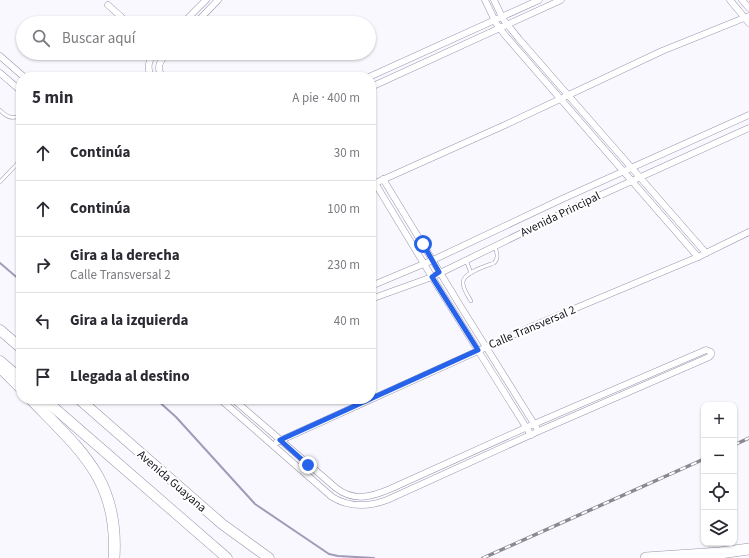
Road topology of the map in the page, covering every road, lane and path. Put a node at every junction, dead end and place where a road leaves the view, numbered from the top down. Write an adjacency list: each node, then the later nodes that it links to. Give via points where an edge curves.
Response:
1 (206, 0): 11 (street)
2 (218, 0): 15 (street)
3 (484, 0): 18 (street)
4 (494, 0): 16 (street)
5 (539, 0): 16 (street)
6 (561, 0): 19 (street)
7 (730, 0): 17 (street)
8 (742, 0): 10 (street)
9 (108, 5): 12 (street)
10 (749, 8)
11 (195, 11): 13 (street); 14 (street)
12 (120, 16)
13 (190, 16)
14 (200, 16)
15 (202, 16)
16 (502, 17): 18 (street); 19 (street)
17 (748, 19): 31 (street, via 662,51)
18 (495, 20): 20 (street); 28 (street)
19 (507, 24): 20 (street); 31 (street)
20 (500, 28): 29 (street); 32 (street)
21 (0, 56): 25 (street)
22 (150, 60): 26 (street)
23 (161, 60): 27 (street, via 158,66)
24 (0, 72): 30 (street)
25 (18, 72)
26 (150, 72)
27 (160, 72)
28 (376, 74)
29 (376, 85)
30 (16, 86)
31 (569, 95): 32 (street); 38 (street)
32 (560, 99): 39 (street); 41 (street)
33 (0, 110): 35 (lane, via 8,117)
34 (749, 115): 38 (street, Avenida Principal)
35 (16, 117)
36 (749, 128): 40 (street, Avenida Principal)
37 (16, 165): 43 (lane)
38 (632, 167): 39 (street, Avenida Principal); 40 (street)
39 (623, 171): 42 (street); 52 (street, Avenida Principal)
40 (640, 177): 42 (street, Avenida Principal); 46 (street)
41 (384, 179): 44 (street); 52 (street)
42 (631, 181): 47 (street); 49 (street, Avenida Principal)
43 (0, 182)
44 (376, 183)
45 (376, 189): 54 (street)
46 (669, 210): 47 (street); 50 (street)
47 (660, 214): 51 (street)
48 (749, 232): 50 (street, Calle Transversal 2)
49 (495, 246): 53 (street, Avenida Principal); 56 (lane, via 497,254 494,263)
50 (706, 253): 51 (street, Calle Transversal 2)
51 (698, 257): 63 (street, Calle Transversal 2)
52 (432, 260): 54 (street, Avenida Principal); 55 (street)
53 (466, 260): 55 (street, Avenida Principal); 56 (lane)
54 (424, 264): 57 (street); 58 (street, Avenida Principal)
55 (439, 272): 57 (street, Avenida Principal); 63 (street)
56 (471, 273): 60 (lane, via 465,277 463,284)
57 (432, 277): 59 (street, Avenida Principal); 64 (street)
58 (376, 284)
59 (376, 297)
60 (471, 301)
61 (0, 330): 62 (main road)
62 (16, 344)
63 (486, 347): 64 (street, Calle Transversal 2); 76 (street)
64 (478, 350): 69 (street, Calle Transversal 2); 77 (street)
65 (0, 361): 67 (main road)
66 (0, 367): 68 (highway)
67 (16, 375)
68 (16, 383)
69 (376, 396)
70 (36, 404): 89 (highway, via 84,456 104,486 113,516)
71 (50, 404): 90 (main road, Avenida Guayana)
72 (85, 404): 91 (main road, Avenida Guayana, via 222,524)
73 (226, 404): 81 (street)
74 (239, 404): 80 (street)
75 (359, 404): 80 (street, Calle Transversal 2)
76 (534, 424): 77 (street); 78 (street); 78 (street, via 706,350 711,352 709,357)
77 (526, 428): 79 (street); 82 (street)
78 (539, 431): 79 (street)
79 (531, 435): 83 (street)
80 (280, 440): 81 (street, Calle Transversal 2); 86 (street, via 340,492 354,497)
81 (272, 445): 87 (street, via 336,499 350,504)
82 (479, 448): 83 (street); 84 (street)
83 (484, 456): 85 (street)
84 (412, 479): 85 (street); 86 (street)
85 (416, 487): 87 (street, via 379,503)
86 (367, 497): 87 (street)
87 (367, 505)
88 (749, 549): 92 (highway, via 720,554)
89 (114, 558)
90 (227, 558)
91 (269, 558)
92 (646, 558)

